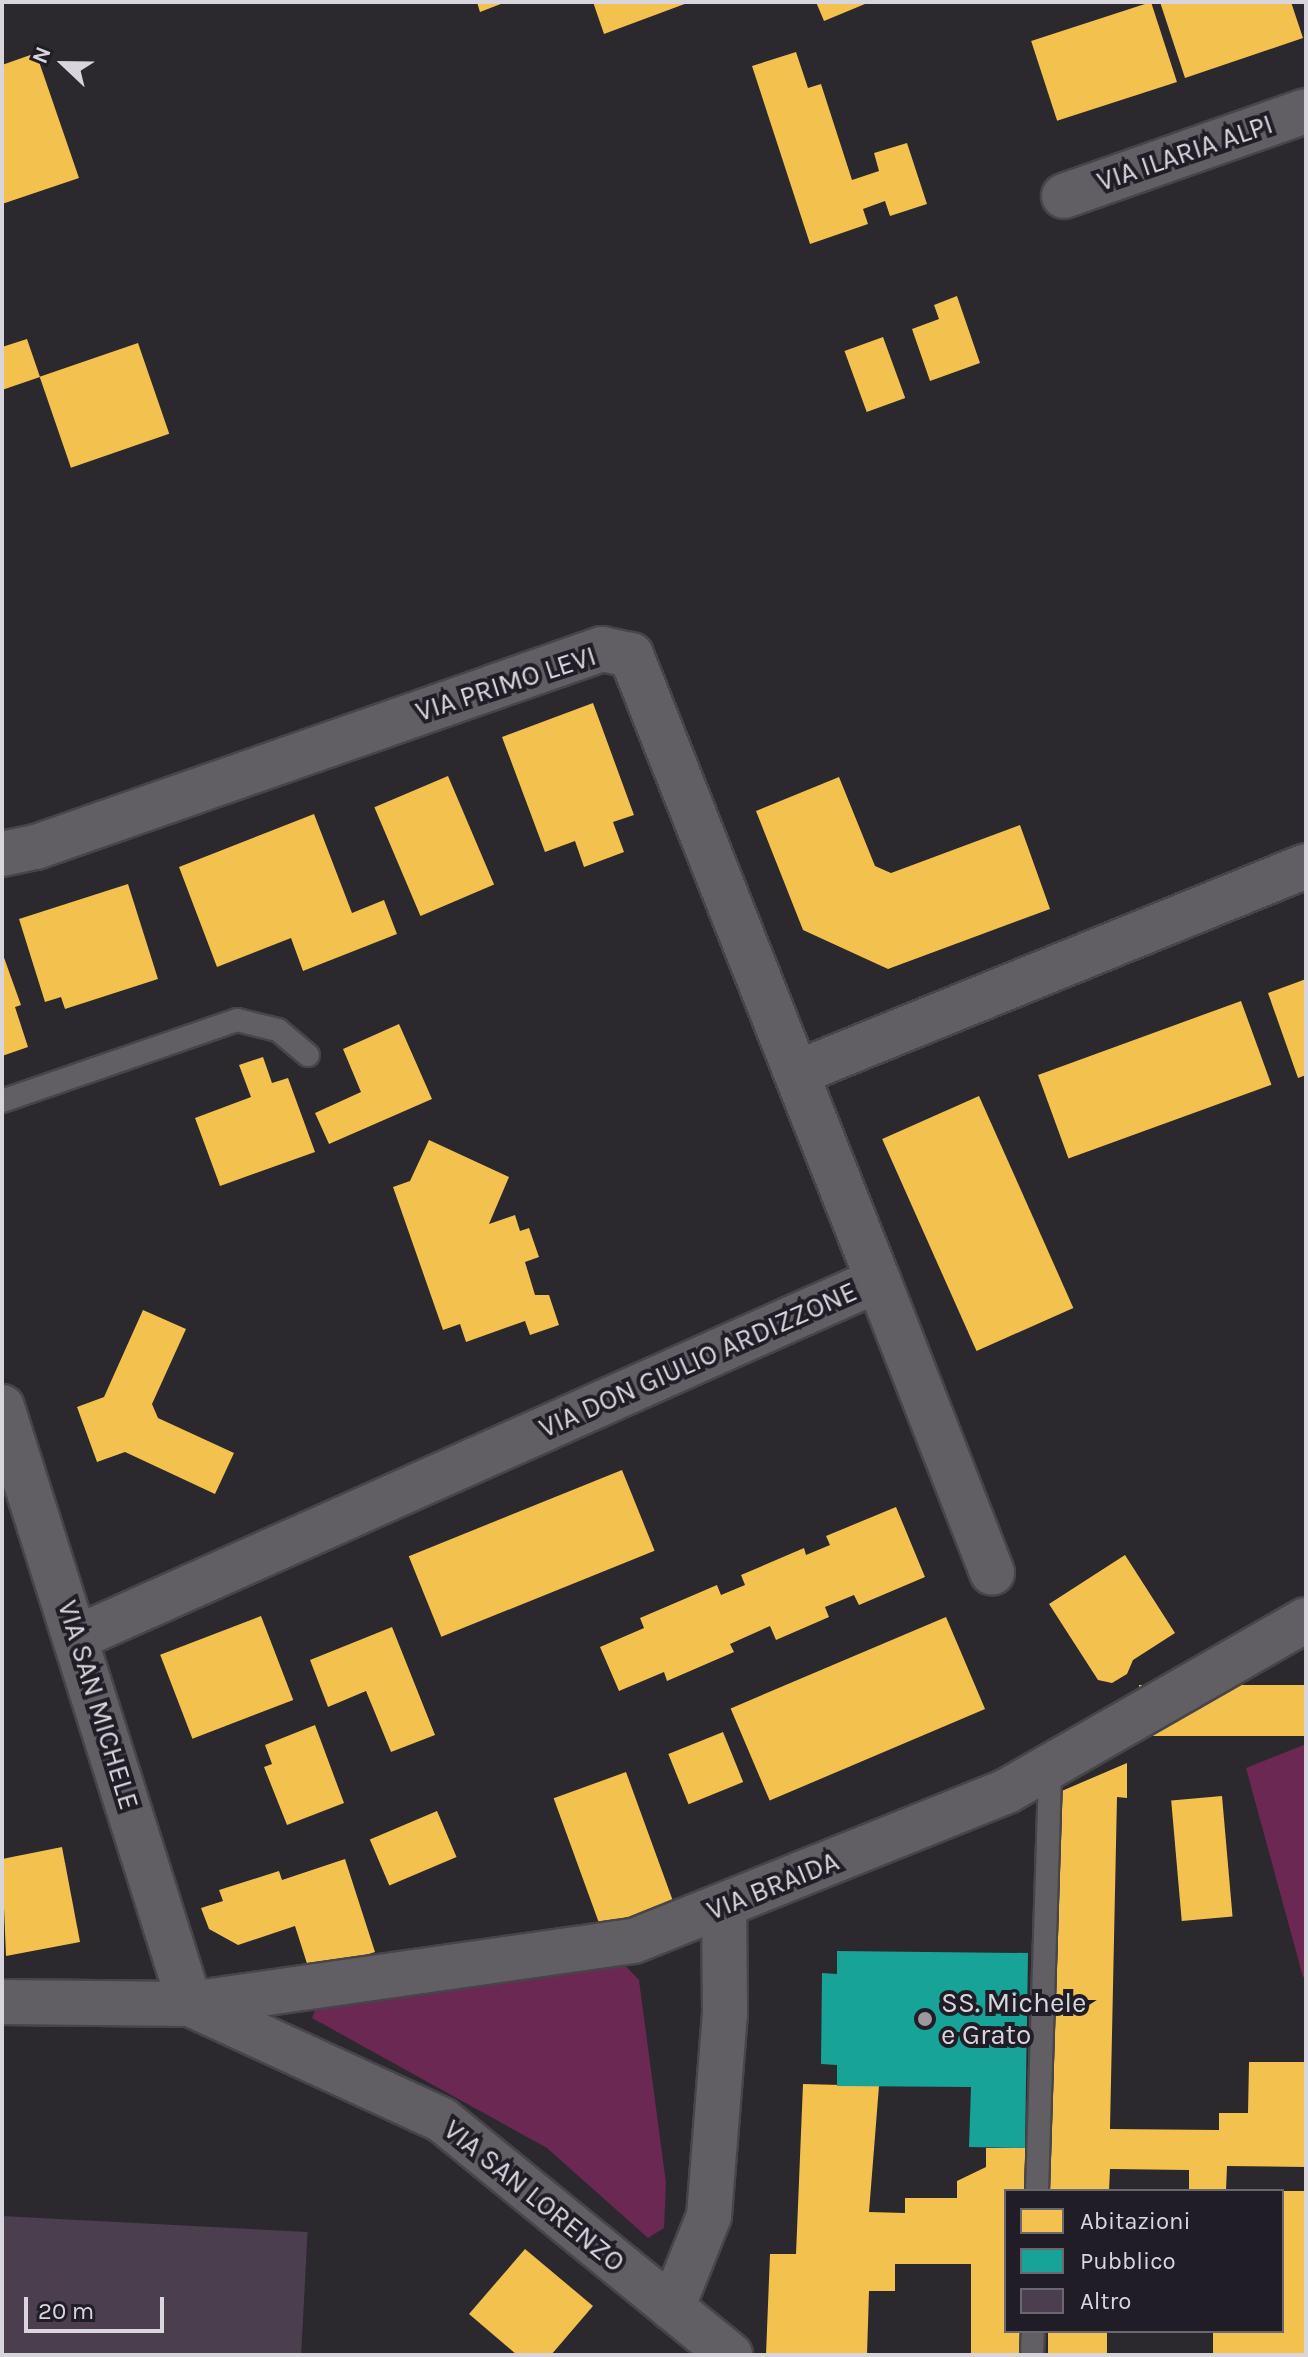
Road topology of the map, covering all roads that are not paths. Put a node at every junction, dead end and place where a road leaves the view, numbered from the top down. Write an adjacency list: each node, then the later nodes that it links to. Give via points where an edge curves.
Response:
1 (1306, 111): 2 (street, VIA ILARIA ALPI)
2 (1064, 196)
3 (2, 854): 6 (street, VIA PRIMO LEVI, via 36,847 602,649 631,655)
4 (1306, 866): 6 (street)
5 (308, 1055): 7 (lane, via 278,1030 237,1020)
6 (799, 1072): 8 (street, VIA DON GIULIO ARDIZZONE)
7 (2, 1101)
8 (878, 1280): 10 (street); 12 (street, VIA DON GIULIO ARDIZZONE)
9 (2, 1407): 12 (street, VIA SAN MICHELE)
10 (992, 1573)
11 (1306, 1620): 13 (street, VIA BRAIDA)
12 (78, 1637): 16 (street, VIA SAN MICHELE)
13 (1050, 1769): 14 (street, VIA BRAIDA); 17 (lane)
14 (724, 1905): 16 (street, VIA BRAIDA, via 634,1941); 18 (street, via 725,2014 709,2216)
15 (2, 2002): 16 (street, VIA BRAIDA)
16 (190, 2004): 18 (street, VIA SAN LORENZO, via 442,2120)
17 (1037, 2189)
18 (672, 2308): 20 (street, VIA SAN LORENZO)
19 (1033, 2333): 21 (lane)
20 (730, 2355)
21 (1032, 2355)

